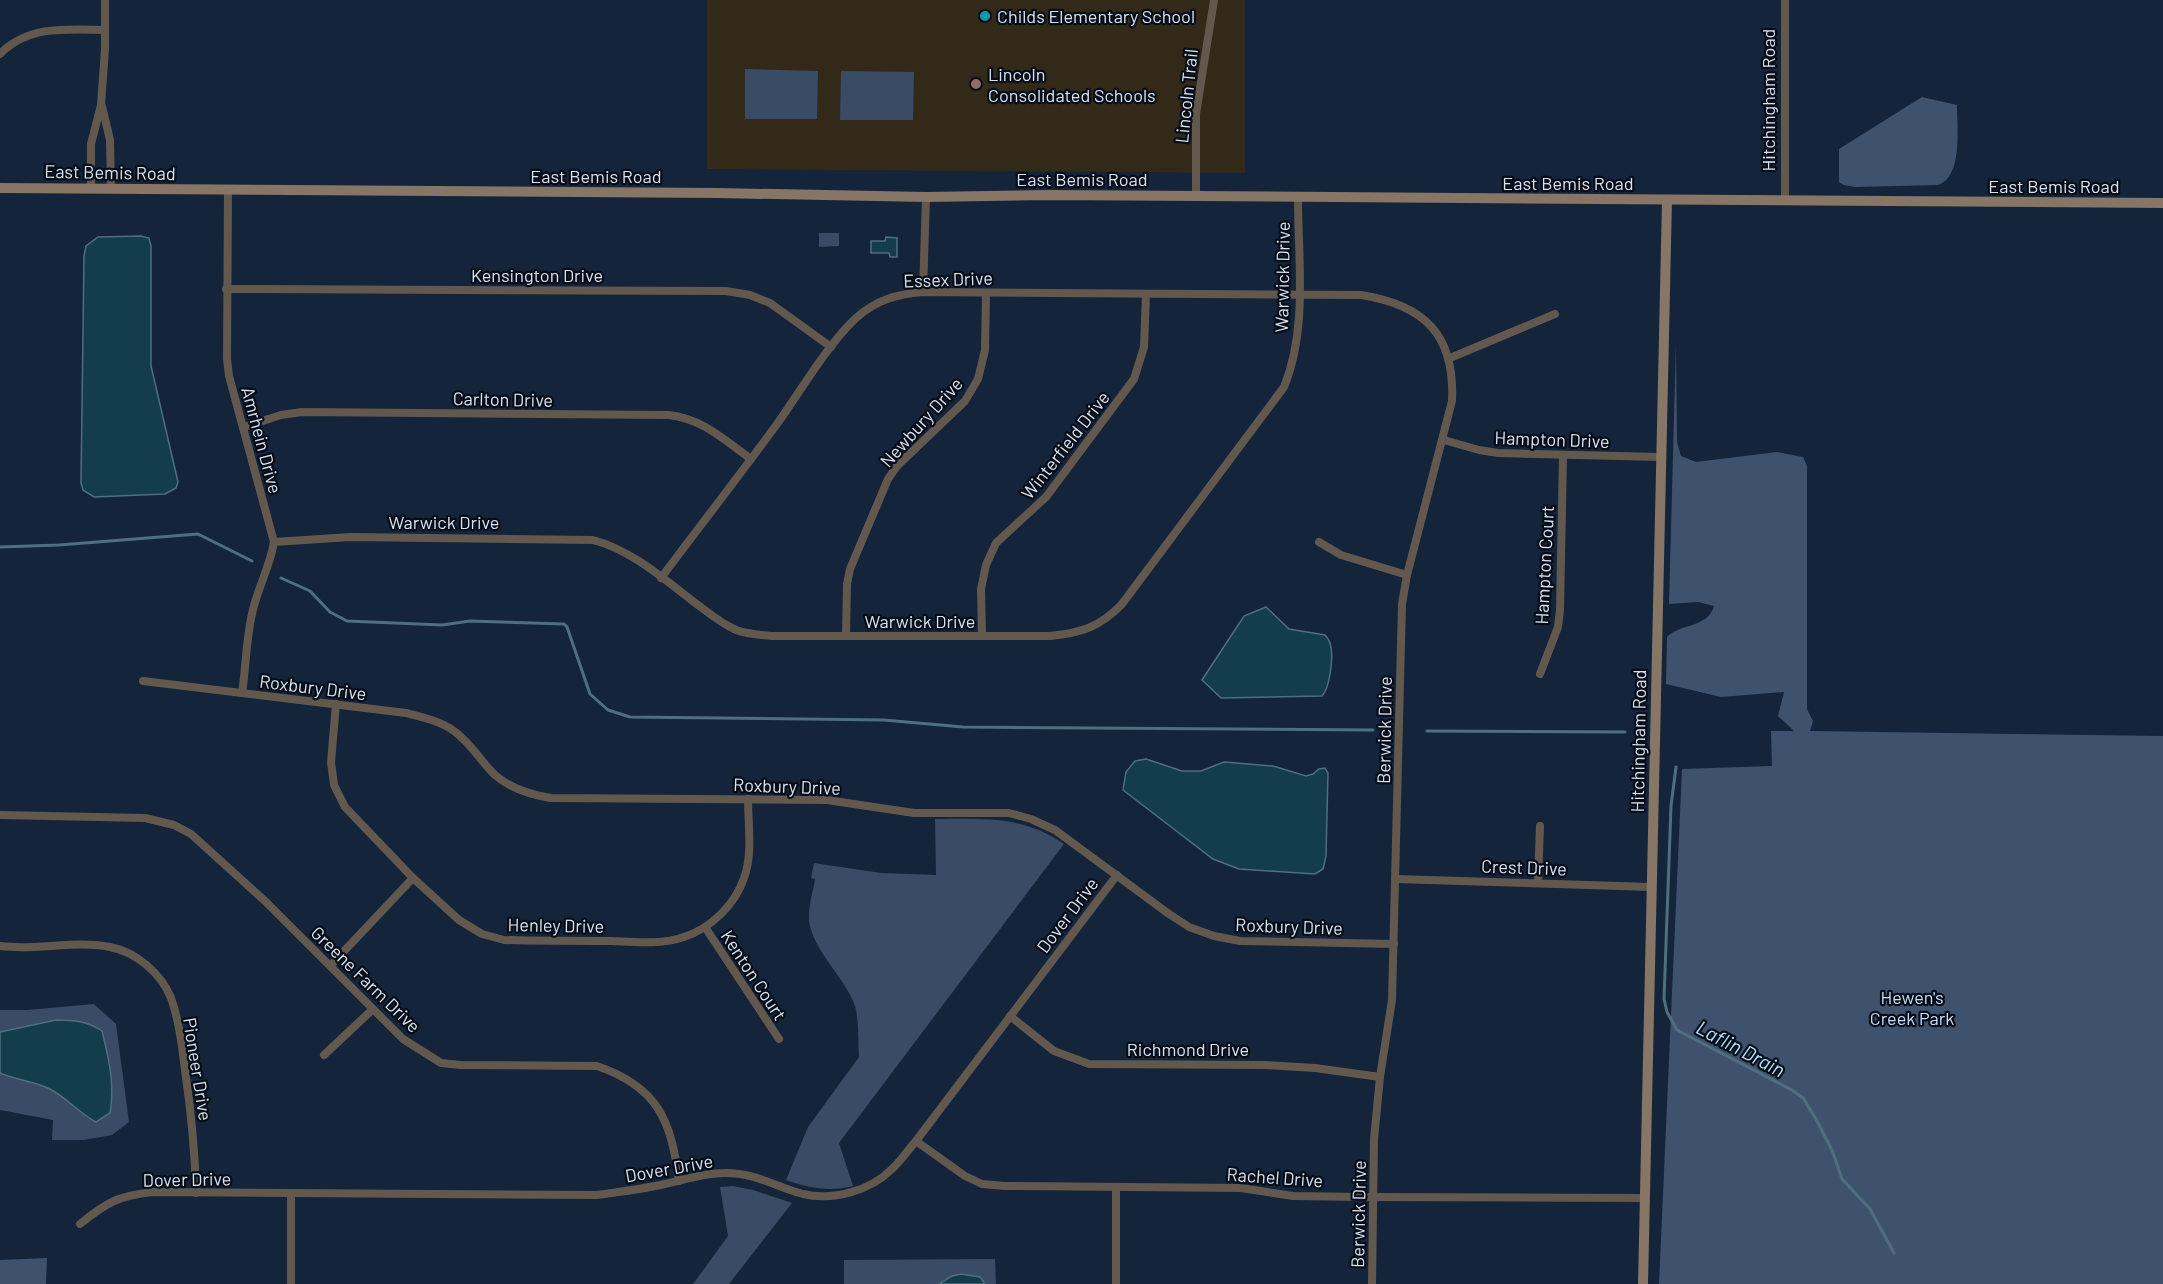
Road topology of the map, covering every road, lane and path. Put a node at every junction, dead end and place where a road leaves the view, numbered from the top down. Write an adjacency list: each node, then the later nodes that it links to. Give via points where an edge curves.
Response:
1 (105, 0): 4 (street)
2 (1214, 0): 11 (street, Lincoln Trail, via 1196,114)
3 (1785, 0): 15 (street, Hitchingham Road)
4 (105, 30): 5 (street, via 57,28 20,40); 6 (street)
5 (0, 54)
6 (101, 105): 8 (street, via 91,144); 9 (street, via 110,140)
7 (0, 188): 8 (street, East Bemis Road)
8 (91, 188): 9 (street, East Bemis Road)
9 (111, 189): 10 (street, East Bemis Road)
10 (228, 190): 12 (street, East Bemis Road); 17 (street, Amrhein Drive)
11 (1196, 196): 12 (street, East Bemis Road); 13 (street, East Bemis Road)
12 (926, 197): 18 (street)
13 (1298, 197): 14 (street, East Bemis Road); 21 (street, Warwick Drive)
14 (1667, 200): 15 (street, East Bemis Road); 28 (street, Hitchingham Road)
15 (1785, 200): 16 (street, East Bemis Road)
16 (2163, 203)
17 (226, 289): 23 (street, Kensington Drive, via 726,291 770,303); 25 (street, Amrhein Drive, via 227,360)
18 (923, 292): 19 (street, Essex Drive); 23 (street, Essex Drive, via 882,300 856,319)
19 (986, 293): 20 (street, Essex Drive); 34 (street, Newbury Drive, via 985,350 978,378 965,401 888,479 850,569)
20 (1146, 294): 21 (street, Essex Drive); 35 (street, Winterfield Drive, via 1144,347 1134,379 1046,497 996,543 981,589)
21 (1299, 296): 24 (street, Berwick Drive, via 1361,295 1395,302 1435,331); 35 (street, Warwick Drive, via 1296,348 1284,387 1110,617 1072,634)
22 (1555, 314): 24 (street)
23 (831, 347): 29 (street, Essex Drive)
24 (1450, 358): 26 (street, Berwick Drive, via 1452,401)
25 (244, 427): 29 (street, Carlton Drive, via 302,412 669,416 697,422); 30 (street, Amrhein Drive)
26 (1443, 440): 27 (street, Hampton Drive, via 1498,453); 32 (street, Berwick Drive)
27 (1563, 455): 28 (street, Hampton Drive); 36 (street, Hampton Court, via 1560,610 1558,627)
28 (1661, 457): 47 (street, Hitchingham Road)
29 (751, 459): 33 (street, Essex Drive)
30 (274, 542): 33 (street, Warwick Drive, via 351,537 582,538 621,550); 38 (street, via 252,615)
31 (1319, 542): 32 (street, via 1341,555)
32 (1407, 575): 45 (street, Berwick Drive, via 1402,604)
33 (662, 578): 34 (street, Warwick Drive, via 737,631 772,636)
34 (846, 636): 35 (street, Warwick Drive)
35 (982, 636)
36 (1540, 674)
37 (143, 681): 38 (street, Roxbury Drive)
38 (242, 693): 39 (street, Roxbury Drive)
39 (336, 704): 40 (street, Roxbury Drive, via 436,721 454,731 496,776 532,795); 44 (street, Henley Drive, via 331,762 334,785 345,807)
40 (748, 800): 43 (street, Roxbury Drive, via 827,800 914,813 1009,813 1050,827); 48 (street, Henley Drive, via 745,877 726,908)
41 (0, 815): 51 (street, Greene Farm Drive, via 145,818 174,825 206,847)
42 (1540, 826): 46 (street)
43 (1117, 874): 49 (street, Roxbury Drive, via 1168,915 1215,936 1240,941); 53 (street, Dover Drive)
44 (413, 878): 48 (street, Henley Drive, via 459,920 482,934 504,940 659,942 685,937); 51 (street)
45 (1396, 879): 46 (street, Crest Drive); 49 (street, Berwick Drive)
46 (1538, 882): 47 (street, Crest Drive)
47 (1651, 887): 63 (street, Hitchingham Road)
48 (705, 927): 54 (street, Kenton Court)
49 (1394, 944): 56 (street, Berwick Drive, via 1392,1000)
50 (0, 946): 60 (street, Pioneer Drive, via 112,947 132,955 154,972 170,997 181,1038)
51 (330, 966): 52 (street, Greene Farm Drive)
52 (372, 1010): 55 (street); 58 (street, Greene Farm Drive, via 403,1040 441,1063 597,1066 636,1084 654,1101 665,1119)
53 (1010, 1017): 56 (street, Richmond Drive, via 1054,1052 1089,1064 1265,1065); 57 (street, Dover Drive)
54 (779, 1039)
55 (324, 1055)
56 (1380, 1077): 62 (street, Berwick Drive)
57 (915, 1141): 58 (street, Dover Drive, via 891,1170 846,1194 802,1194 768,1180 727,1173); 59 (street, Rachel Drive, via 982,1184)
58 (679, 1181): 61 (street, Dover Drive, via 597,1195)
59 (1116, 1188): 62 (street, Rachel Drive, via 1241,1188 1293,1196); 66 (street)
60 (196, 1193): 61 (street, Dover Drive); 64 (street, Dover Drive, via 130,1195 99,1208)
61 (291, 1194): 65 (street)
62 (1374, 1197): 63 (street, Rachel Drive); 67 (street, Berwick Drive)
63 (1645, 1198): 68 (street, Hitchingham Road)
64 (80, 1224)
65 (291, 1284)
66 (1116, 1284)
67 (1372, 1284)
68 (1643, 1284)

